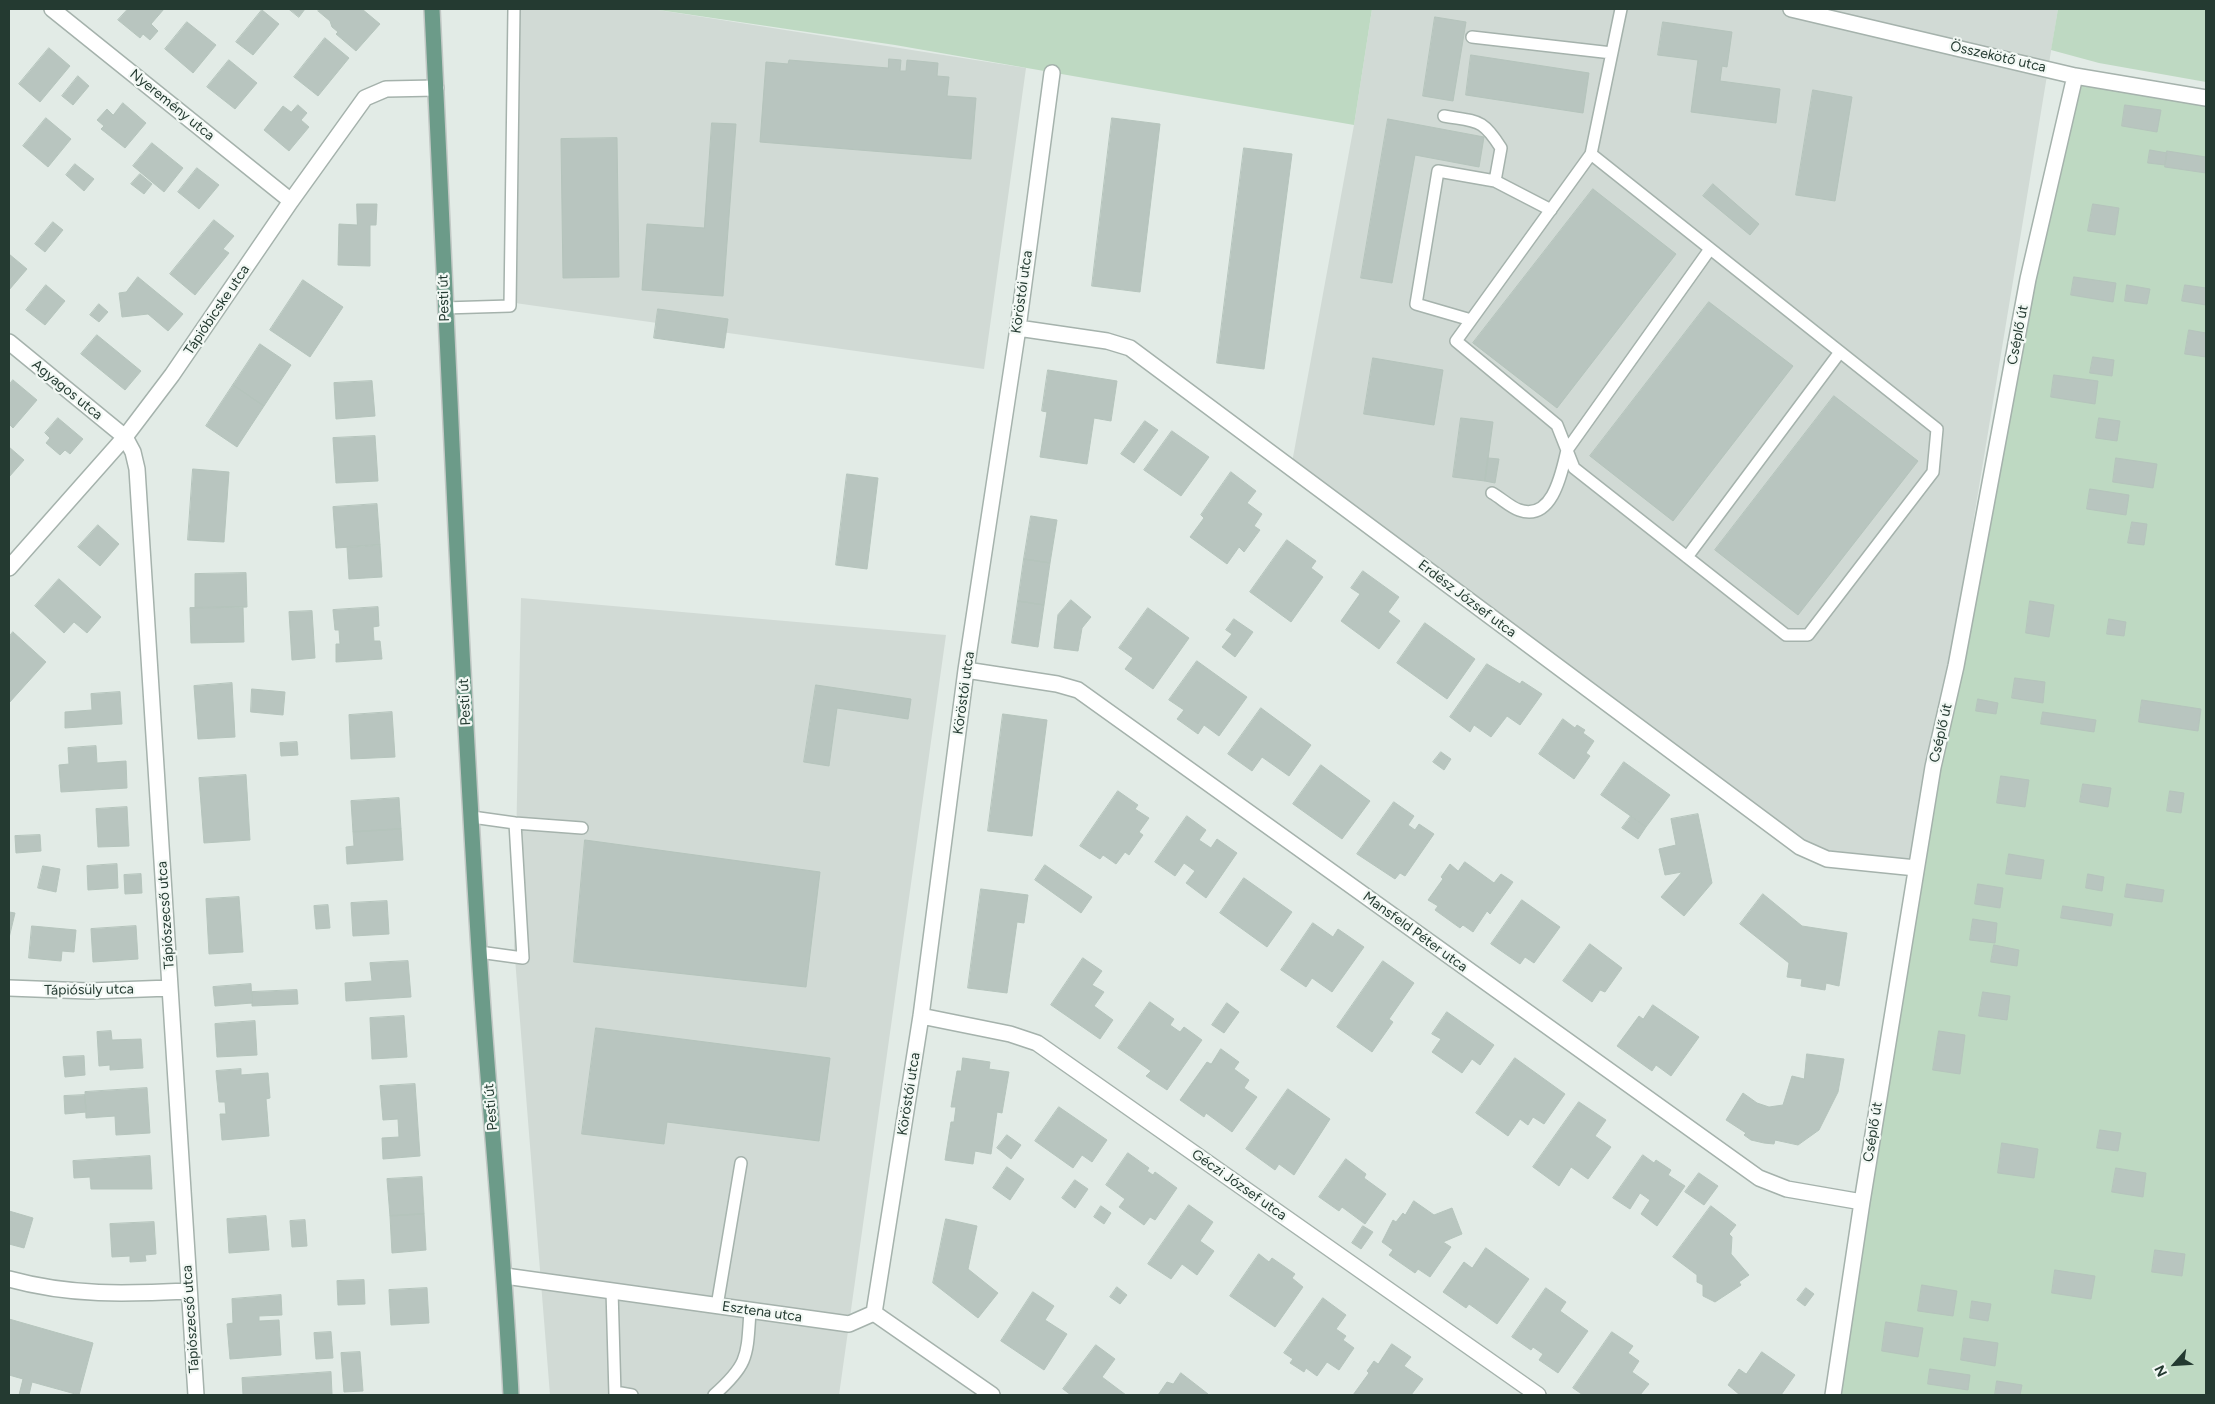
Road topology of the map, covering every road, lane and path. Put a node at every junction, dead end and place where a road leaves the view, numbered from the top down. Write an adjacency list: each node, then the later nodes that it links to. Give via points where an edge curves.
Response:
1 (52, 9): 15 (street, Nyeremény utca)
2 (432, 9): 10 (main road, Pesti út)
3 (514, 9): 18 (lane, via 510,306)
4 (1622, 9): 7 (lane)
5 (1791, 9): 9 (street, Összekötő utca)
6 (1472, 37): 7 (lane)
7 (1612, 53): 13 (lane)
8 (1052, 73): 20 (street, Köröstói utca)
9 (2075, 76): 11 (street, Összekötő utca); 32 (street, Cséplő út, via 2028,279)
10 (436, 88): 15 (street, Tápióbicske utca, via 386,89 365,98); 18 (main road, Pesti út)
11 (2206, 98)
12 (1444, 116): 14 (lane, via 1480,122 1490,131 1502,148)
13 (1591, 154): 16 (lane); 17 (lane)
14 (1495, 181): 16 (lane); 19 (lane, via 1438,170 1416,304)
15 (291, 201): 23 (street, Tápióbicske utca, via 172,375)
16 (1551, 210): 19 (lane)
17 (1710, 249): 22 (lane); 24 (lane)
18 (444, 308): 29 (main road, Pesti út)
19 (1472, 320): 24 (lane, via 1456,341 1557,425)
20 (1018, 328): 28 (street, Köröstói utca); 32 (street, Erdész József utca, via 1107,341 1130,348 1800,847 1827,859)
21 (9, 342): 23 (street, Agyagos utca)
22 (1840, 352): 26 (lane); 26 (lane, via 1937,429 1934,472 1808,635 1786,635)
23 (125, 437): 27 (street, Tápióbicske utca); 35 (street, Tápiószecső utca, via 137,469)
24 (1567, 450): 25 (lane, via 1558,487 1547,504 1535,510 1520,511); 26 (lane, via 1574,468)
25 (1492, 493)
26 (1687, 557)
27 (9, 568)
28 (966, 670): 36 (street, Köröstói utca); 38 (street, Mansfeld Péter utca, via 1078,690 1759,1178 1787,1190)
29 (472, 818): 30 (lane); 33 (main road, Pesti út)
30 (515, 824): 31 (lane); 33 (lane, via 523,958)
31 (582, 828)
32 (1916, 868): 38 (street, Cséplő út)
33 (479, 952): 39 (main road, Pesti út)
34 (9, 988): 35 (street, Tápiósüly utca, via 89,991)
35 (170, 988): 41 (street, Tápiószecső utca)
36 (921, 1016): 45 (street, Köröstói utca); 52 (street, Géczi József utca, via 1010,1034 1037,1043)
37 (741, 1163): 43 (lane)
38 (1862, 1202): 53 (street, Cséplő út)
39 (506, 1276): 42 (street, Esztena utca); 48 (main road, Pesti út)
40 (9, 1280): 41 (street, via 71,1292 114,1294)
41 (189, 1290): 47 (street, Tápiószecső utca)
42 (612, 1290): 43 (street, Esztena utca); 46 (lane)
43 (717, 1306): 44 (street, Esztena utca)
44 (750, 1311): 45 (street, Esztena utca, via 849,1324); 50 (lane, via 743,1365 732,1380)
45 (874, 1313): 51 (street)
46 (615, 1394): 49 (lane)
47 (196, 1395)
48 (512, 1395)
49 (632, 1395)
50 (714, 1395)
51 (992, 1395)
52 (1538, 1395)
53 (1833, 1395)

